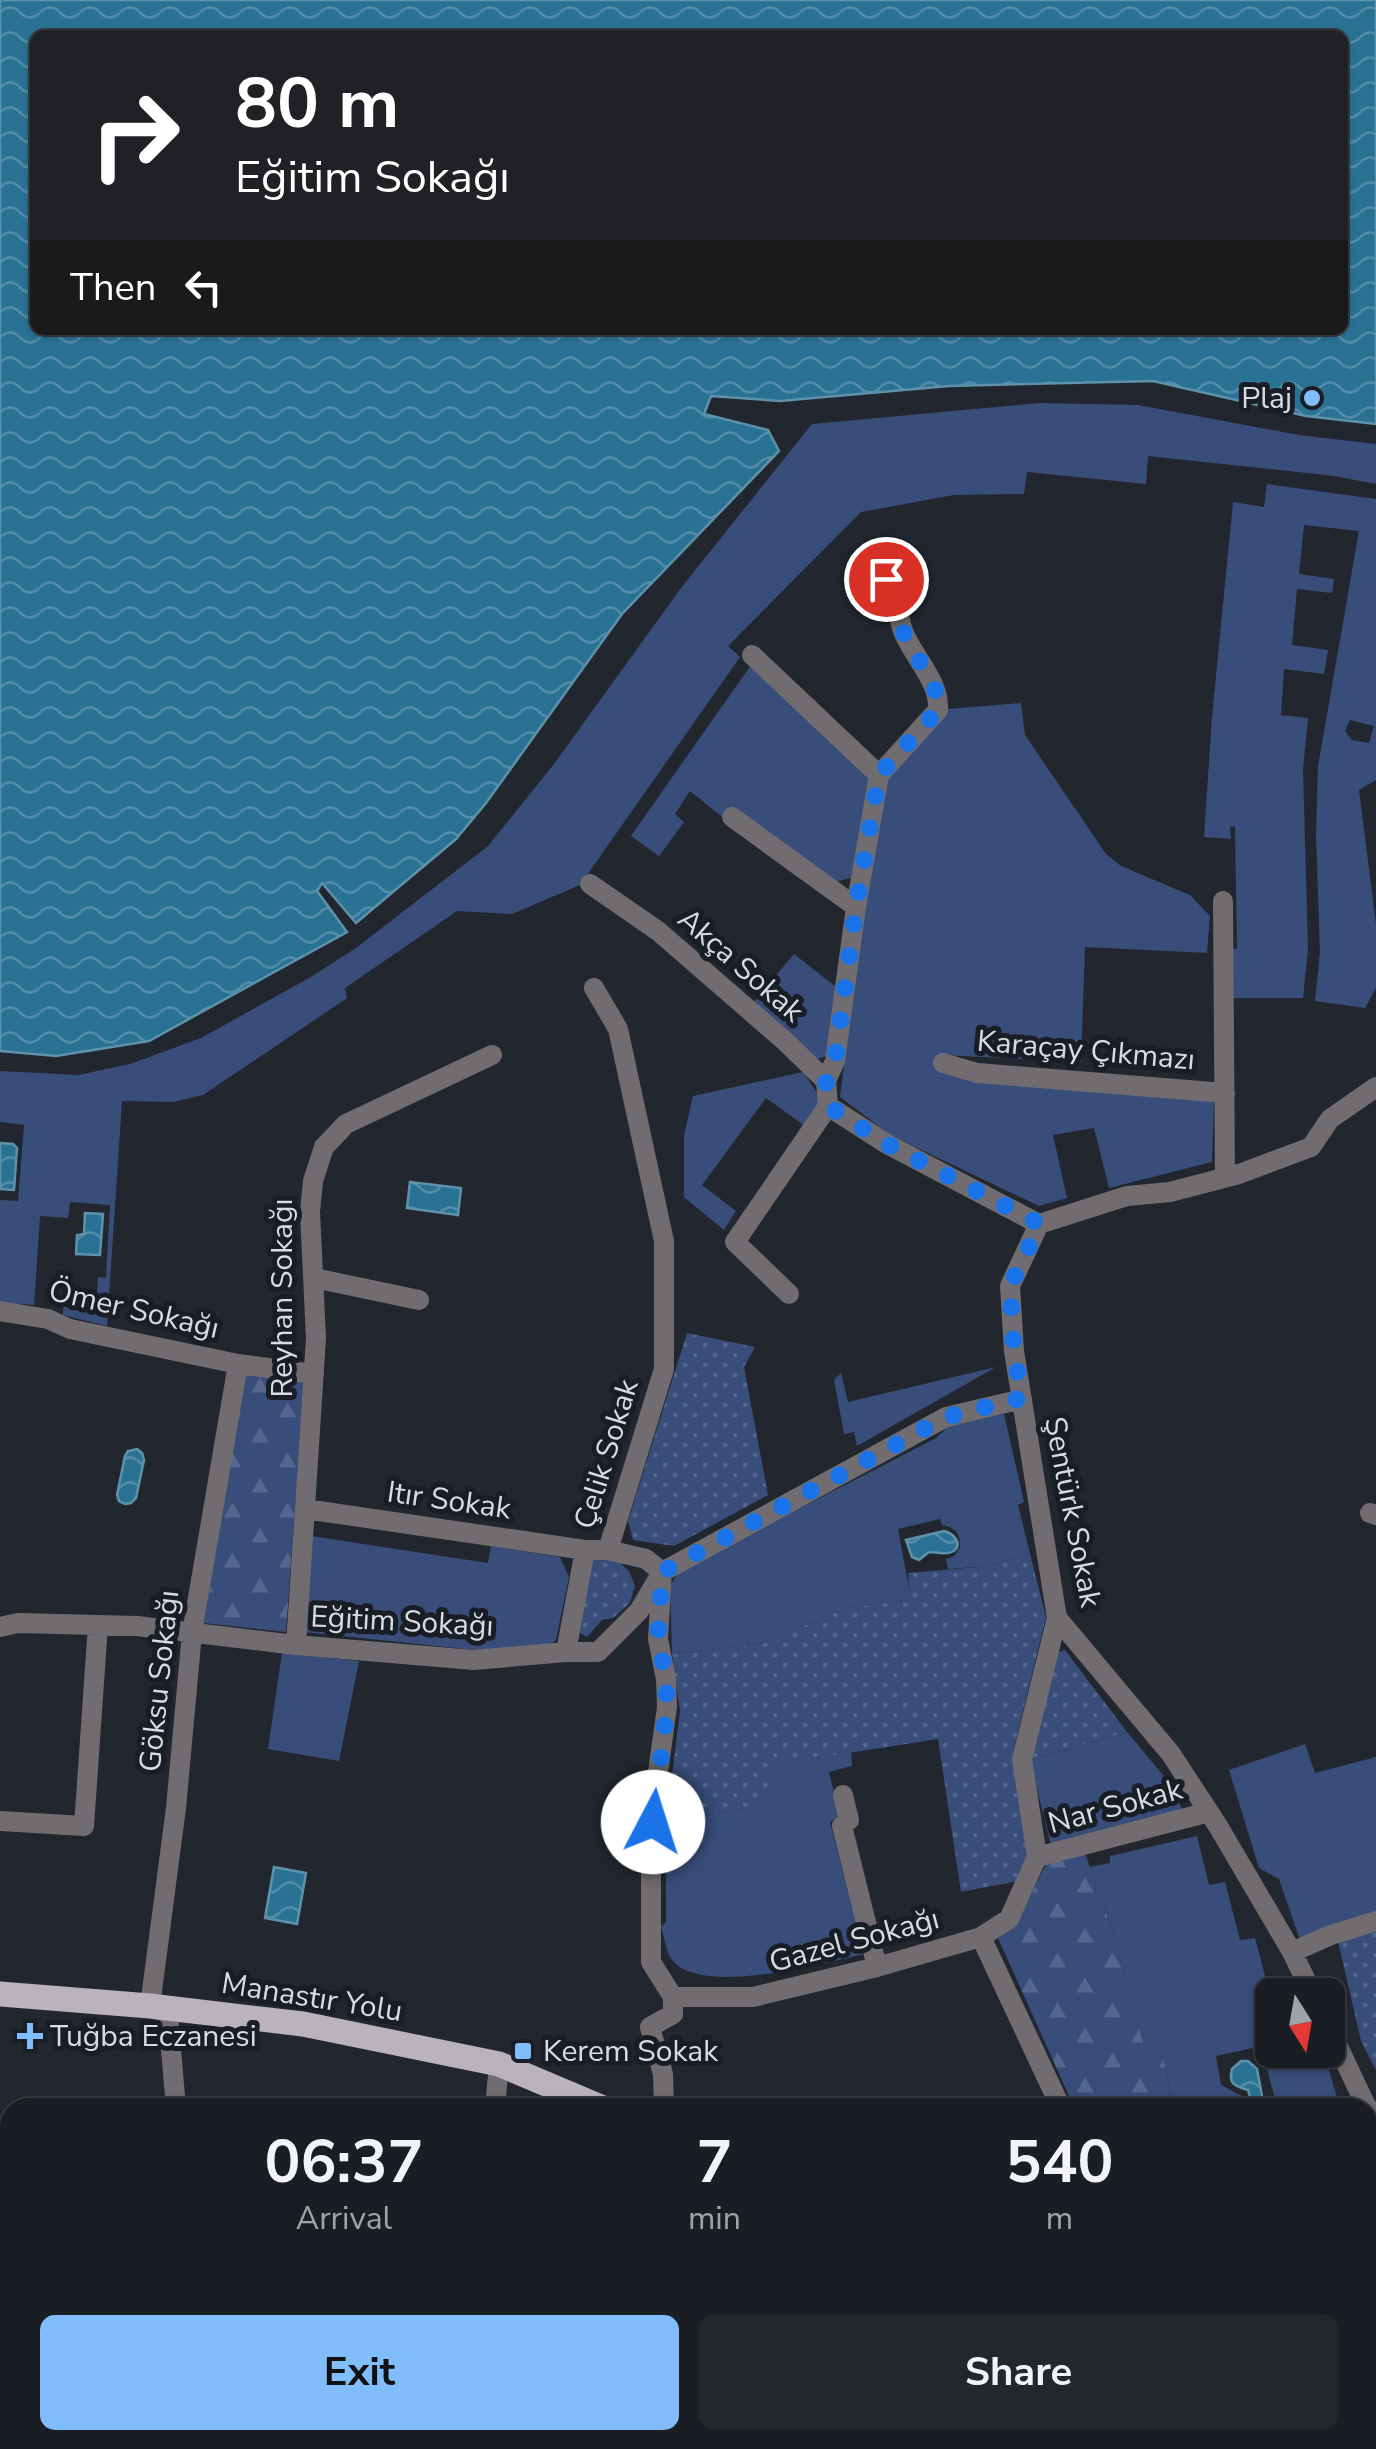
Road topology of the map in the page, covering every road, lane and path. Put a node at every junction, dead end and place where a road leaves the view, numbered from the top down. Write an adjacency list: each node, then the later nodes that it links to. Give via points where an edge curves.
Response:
1 (886, 579): 3 (street, via 904,633 939,697 938,710)
2 (752, 655): 3 (street)
3 (879, 775): 7 (street)
4 (732, 817): 7 (street)
5 (590, 884): 11 (street, Akça Sokak, via 658,932)
6 (1224, 901): 13 (street)
7 (856, 907): 11 (street, via 835,1061)
8 (594, 988): 26 (street, Çelik Sokak, via 618,1029 664,1240 664,1369)
9 (492, 1055): 17 (street, Reyhan Sokağı, via 346,1124 324,1147 310,1212)
10 (943, 1063): 13 (street, Karaçay Çıkmazı, via 977,1072)
11 (826, 1081): 14 (street)
12 (1376, 1087): 15 (street, via 1330,1120 1311,1147)
13 (1225, 1093): 15 (street)
14 (828, 1106): 16 (street); 18 (street, via 735,1242)
15 (1225, 1178): 16 (street, via 1127,1196)
16 (1040, 1224): 23 (street, Şentürk Sokak, via 1010,1286)
17 (314, 1278): 19 (street); 22 (street, Reyhan Sokağı)
18 (789, 1294)
19 (419, 1300)
20 (0, 1312): 21 (street, Ömer Sokağı)
21 (238, 1364): 22 (street, Ömer Sokağı); 31 (street, Göksu Sokağı)
22 (314, 1374): 24 (street, Reyhan Sokağı)
23 (1022, 1398): 27 (street, via 946,1417); 28 (street, Şentürk Sokak)
24 (304, 1509): 25 (street, Itır Sokak); 32 (street, Reyhan Sokağı)
25 (585, 1550): 26 (street, Çelik Sokak); 33 (street, Çelik Sokak)
26 (608, 1550): 27 (street, via 646,1559)
27 (662, 1572): 33 (street, Eğitim Sokağı, via 640,1611 598,1652); 44 (street, via 658,1638 667,1708 651,1850 651,1962)
28 (1058, 1618): 35 (street, Şentürk Sokak, via 1171,1754); 37 (street, via 1022,1759)
29 (98, 1625): 30 (street, Eğitim Sokağı); 31 (street, Eğitim Sokağı); 36 (street, via 84,1826)
30 (0, 1627)
31 (192, 1632): 32 (street, Eğitim Sokağı); 45 (street, Göksu Sokağı)
32 (296, 1644): 33 (street, Eğitim Sokağı, via 474,1660)
33 (566, 1652)
34 (843, 1795): 41 (street, via 848,1820 842,1826)
35 (1208, 1812): 37 (street, Nar Sokak); 40 (street, Şentürk Sokak)
36 (0, 1821)
37 (1037, 1857): 39 (street, via 1009,1919)
38 (1376, 1921): 40 (street)
39 (981, 1938): 41 (street, Gazel Sokağı); 52 (street, Gazel Sokağı)
40 (1292, 1952): 42 (street, Şentürk Sokak)
41 (877, 1966): 44 (street, Gazel Sokağı, via 753,1997)
42 (1305, 1978)
43 (0, 1994): 45 (main road, Manastır Yolu)
44 (673, 1997): 51 (street, via 673,2014 650,2027)
45 (150, 2006): 47 (main road, Manastır Yolu, via 303,2024); 48 (street, via 168,2014)
46 (1345, 2061): 53 (street)
47 (499, 2064): 49 (street); 50 (main road, Manastır Yolu)
48 (175, 2098)
49 (495, 2098)
50 (579, 2098)
51 (664, 2098)
52 (1056, 2098)
53 (1362, 2098)

